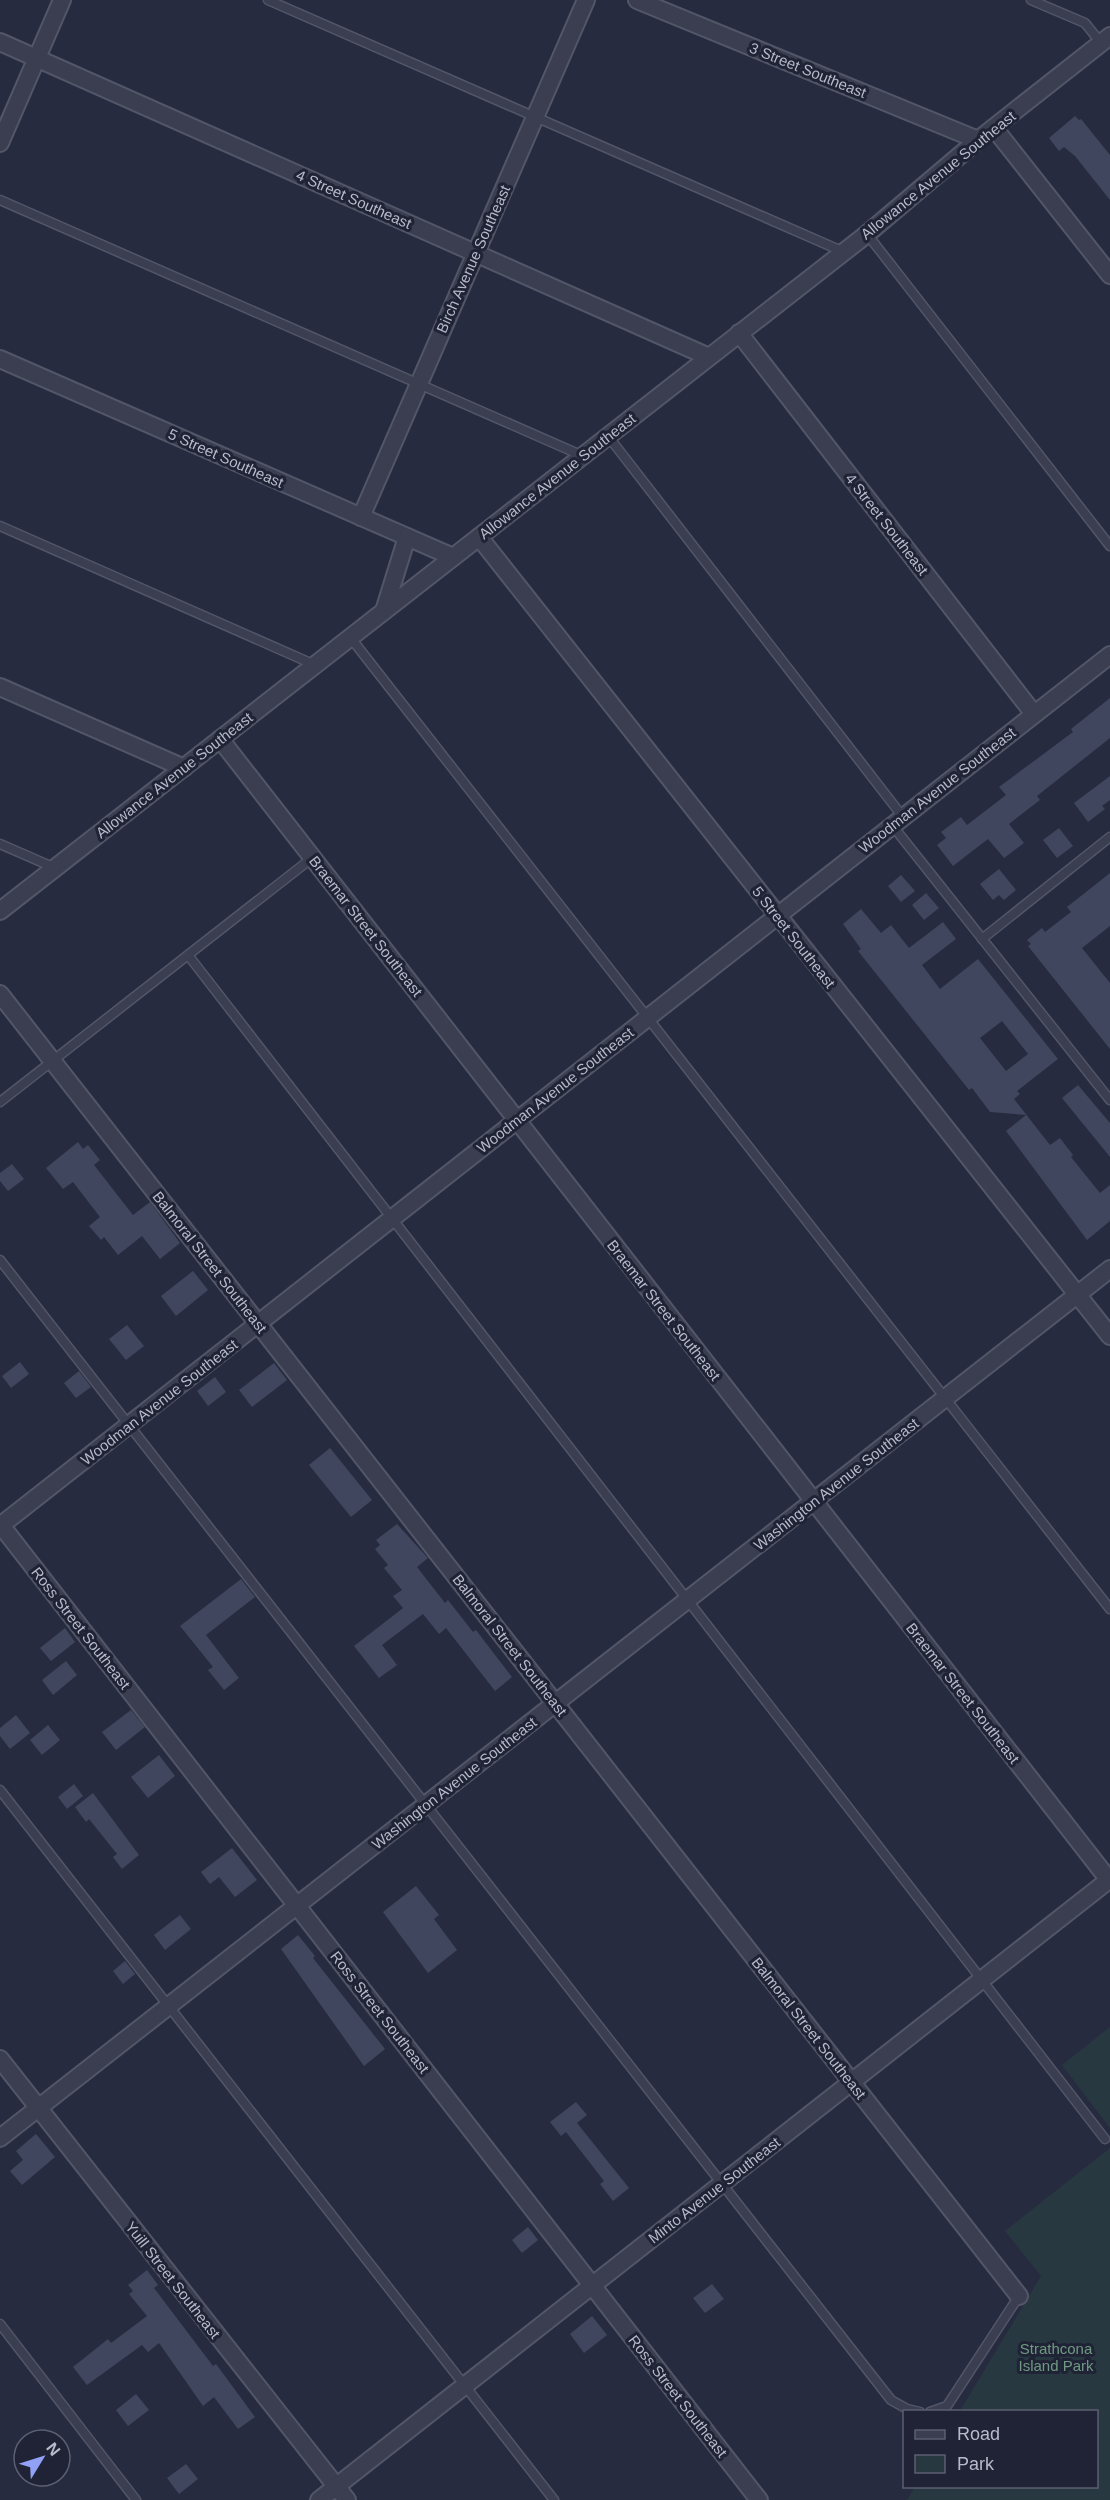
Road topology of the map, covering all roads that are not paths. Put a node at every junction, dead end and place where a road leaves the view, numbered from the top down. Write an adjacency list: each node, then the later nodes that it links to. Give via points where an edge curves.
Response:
1 (62, 0): 8 (street)
2 (268, 0): 9 (lane)
3 (586, 0): 9 (street, Birch Avenue Southeast)
4 (637, 0): 11 (street, 3 Street Southeast)
5 (1031, 0): 6 (lane, via 1085,23)
6 (1106, 40): 10 (street, Allowance Avenue Southeast)
7 (0, 42): 8 (street, 4 Street Southeast)
8 (37, 58): 12 (street); 16 (street, 4 Street Southeast)
9 (535, 117): 15 (lane); 16 (street, Birch Avenue Southeast)
10 (994, 128): 11 (street, Allowance Avenue Southeast); 17 (street)
11 (978, 140): 14 (street, Allowance Avenue Southeast)
12 (0, 143)
13 (0, 200): 21 (lane)
14 (867, 234): 15 (street, Allowance Avenue Southeast); 28 (lane)
15 (844, 252): 18 (street, Allowance Avenue Southeast)
16 (476, 253): 19 (street, 4 Street Southeast); 21 (street, Birch Avenue Southeast)
17 (1110, 275)
18 (739, 333): 19 (street, Allowance Avenue Southeast); 35 (street, 4 Street Southeast)
19 (709, 357): 22 (street, Allowance Avenue Southeast)
20 (0, 359): 24 (street, 5 Street Southeast)
21 (419, 383): 23 (lane); 24 (street, Birch Avenue Southeast)
22 (608, 436): 23 (street, Allowance Avenue Southeast); 38 (lane)
23 (583, 456): 27 (street, Allowance Avenue Southeast)
24 (361, 517): 26 (street, 5 Street Southeast)
25 (0, 526): 33 (lane)
26 (407, 537): 29 (street, 5 Street Southeast); 30 (street)
27 (479, 537): 29 (street, Allowance Avenue Southeast); 44 (street, 5 Street Southeast)
28 (1110, 546)
29 (453, 557): 30 (street, Allowance Avenue Southeast)
30 (384, 611): 31 (street, Allowance Avenue Southeast)
31 (350, 637): 33 (street, Allowance Avenue Southeast); 48 (lane)
32 (1110, 654): 35 (street, Woodman Avenue Southeast)
33 (315, 665): 36 (street, Allowance Avenue Southeast)
34 (0, 687): 37 (street)
35 (1034, 714): 38 (street, Woodman Avenue Southeast)
36 (220, 740): 37 (street, Allowance Avenue Southeast); 41 (street, Braemar Street Southeast)
37 (184, 768): 42 (street, Allowance Avenue Southeast)
38 (898, 821): 44 (street, Woodman Avenue Southeast); 45 (lane)
39 (1110, 837): 45 (lane)
40 (0, 844): 42 (lane)
41 (312, 858): 46 (lane); 52 (street, Braemar Street Southeast)
42 (55, 868): 43 (street, Allowance Avenue Southeast)
43 (0, 911)
44 (778, 916): 48 (street, Woodman Avenue Southeast); 56 (street, 5 Street Southeast)
45 (982, 939): 50 (lane)
46 (188, 955): 49 (lane); 53 (lane)
47 (0, 994): 49 (street, Balmoral Street Southeast)
48 (648, 1018): 52 (street, Woodman Avenue Southeast); 59 (lane)
49 (52, 1061): 51 (lane); 57 (street, Balmoral Street Southeast)
50 (1110, 1100)
51 (0, 1102)
52 (517, 1120): 53 (street, Woodman Avenue Southeast); 61 (street, Braemar Street Southeast)
53 (392, 1218): 57 (street, Woodman Avenue Southeast); 63 (lane)
54 (0, 1260): 60 (lane)
55 (1110, 1269): 56 (street, Washington Avenue Southeast)
56 (1078, 1295): 58 (street, 5 Street Southeast); 59 (street, Washington Avenue Southeast)
57 (258, 1324): 60 (street, Woodman Avenue Southeast); 65 (street, Balmoral Street Southeast)
58 (1110, 1336)
59 (945, 1398): 61 (street, Washington Avenue Southeast); 64 (lane)
60 (129, 1425): 62 (street, Woodman Avenue Southeast); 67 (lane)
61 (814, 1502): 63 (street, Washington Avenue Southeast); 68 (street, Braemar Street Southeast)
62 (0, 1525): 69 (street, Ross Street Southeast)
63 (688, 1600): 65 (street, Washington Avenue Southeast); 70 (lane)
64 (1110, 1609)
65 (556, 1704): 67 (street, Washington Avenue Southeast); 73 (street, Balmoral Street Southeast)
66 (0, 1790): 71 (lane)
67 (426, 1805): 69 (street, Washington Avenue Southeast); 77 (lane)
68 (1110, 1880): 70 (street, Minto Avenue Southeast)
69 (297, 1906): 71 (street, Washington Avenue Southeast); 78 (street, Ross Street Southeast)
70 (982, 1980): 73 (street, Minto Avenue Southeast); 76 (lane)
71 (169, 2006): 74 (street, Washington Avenue Southeast); 81 (lane)
72 (0, 2059): 74 (street, Yuill Street Southeast)
73 (852, 2082): 77 (street, Minto Avenue Southeast); 79 (street, Balmoral Street Southeast)
74 (38, 2108): 75 (street, Washington Avenue Southeast); 84 (street, Yuill Street Southeast)
75 (0, 2138)
76 (1105, 2139)
77 (722, 2184): 78 (street, Minto Avenue Southeast); 82 (lane, via 891,2400)
78 (592, 2285): 81 (street, Minto Avenue Southeast); 89 (street, Ross Street Southeast)
79 (1019, 2296): 83 (lane, via 947,2406)
80 (0, 2324): 85 (lane)
81 (464, 2386): 84 (street, Minto Avenue Southeast); 88 (lane)
82 (911, 2410)
83 (936, 2410)
84 (336, 2487): 86 (street, Minto Avenue Southeast); 87 (street, Yuill Street Southeast)
85 (136, 2500)
86 (319, 2500)
87 (347, 2500)
88 (554, 2500)
89 (759, 2500)

